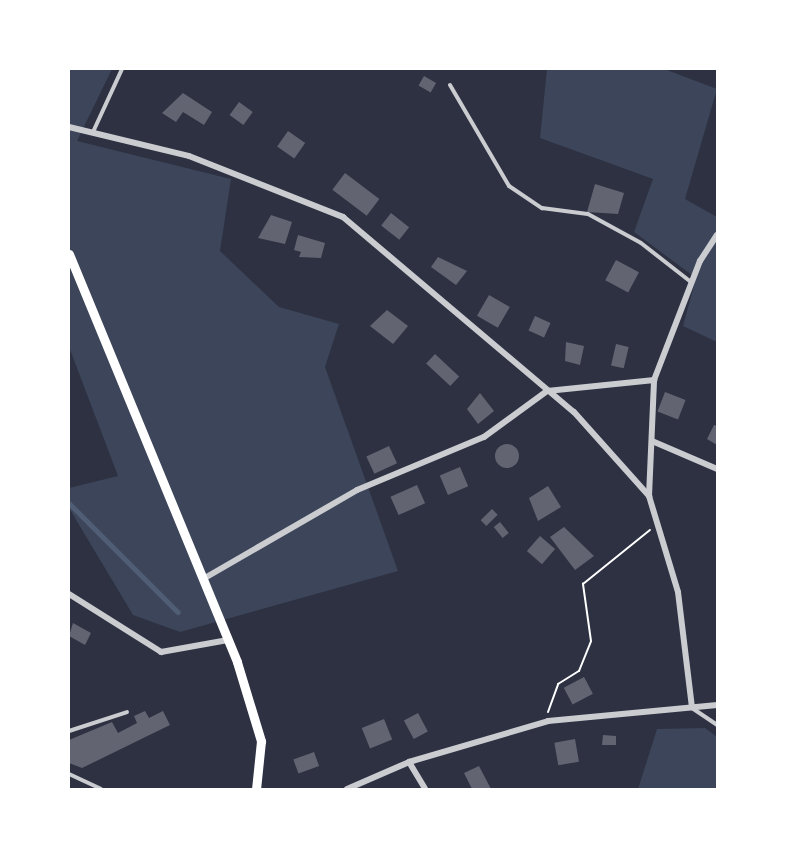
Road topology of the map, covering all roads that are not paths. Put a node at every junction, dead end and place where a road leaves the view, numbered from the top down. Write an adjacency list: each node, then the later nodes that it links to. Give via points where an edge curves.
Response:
1 (122, 69): 4 (lane)
2 (450, 85): 7 (lane, via 509,186 542,208 588,214 640,243)
3 (69, 127): 4 (street)
4 (93, 133): 9 (street, via 189,156 344,217)
5 (717, 235): 7 (street)
6 (69, 254): 13 (main road)
7 (692, 282): 8 (street)
8 (654, 380): 9 (street); 10 (street)
9 (547, 391): 12 (street, via 574,412); 13 (street, via 484,437 357,490)
10 (652, 441): 11 (street); 12 (street)
11 (717, 469)
12 (649, 496): 17 (street, via 678,592)
13 (203, 579): 15 (main road)
14 (69, 594): 15 (street, via 162,652)
15 (228, 640): 24 (main road, via 261,741)
16 (717, 705): 17 (street)
17 (692, 707): 19 (lane); 21 (street, via 544,722)
18 (127, 712): 20 (lane)
19 (717, 725)
20 (69, 731)
21 (409, 762): 25 (street); 26 (street)
22 (69, 774): 23 (lane)
23 (101, 789)
24 (256, 789)
25 (347, 789)
26 (425, 789)

